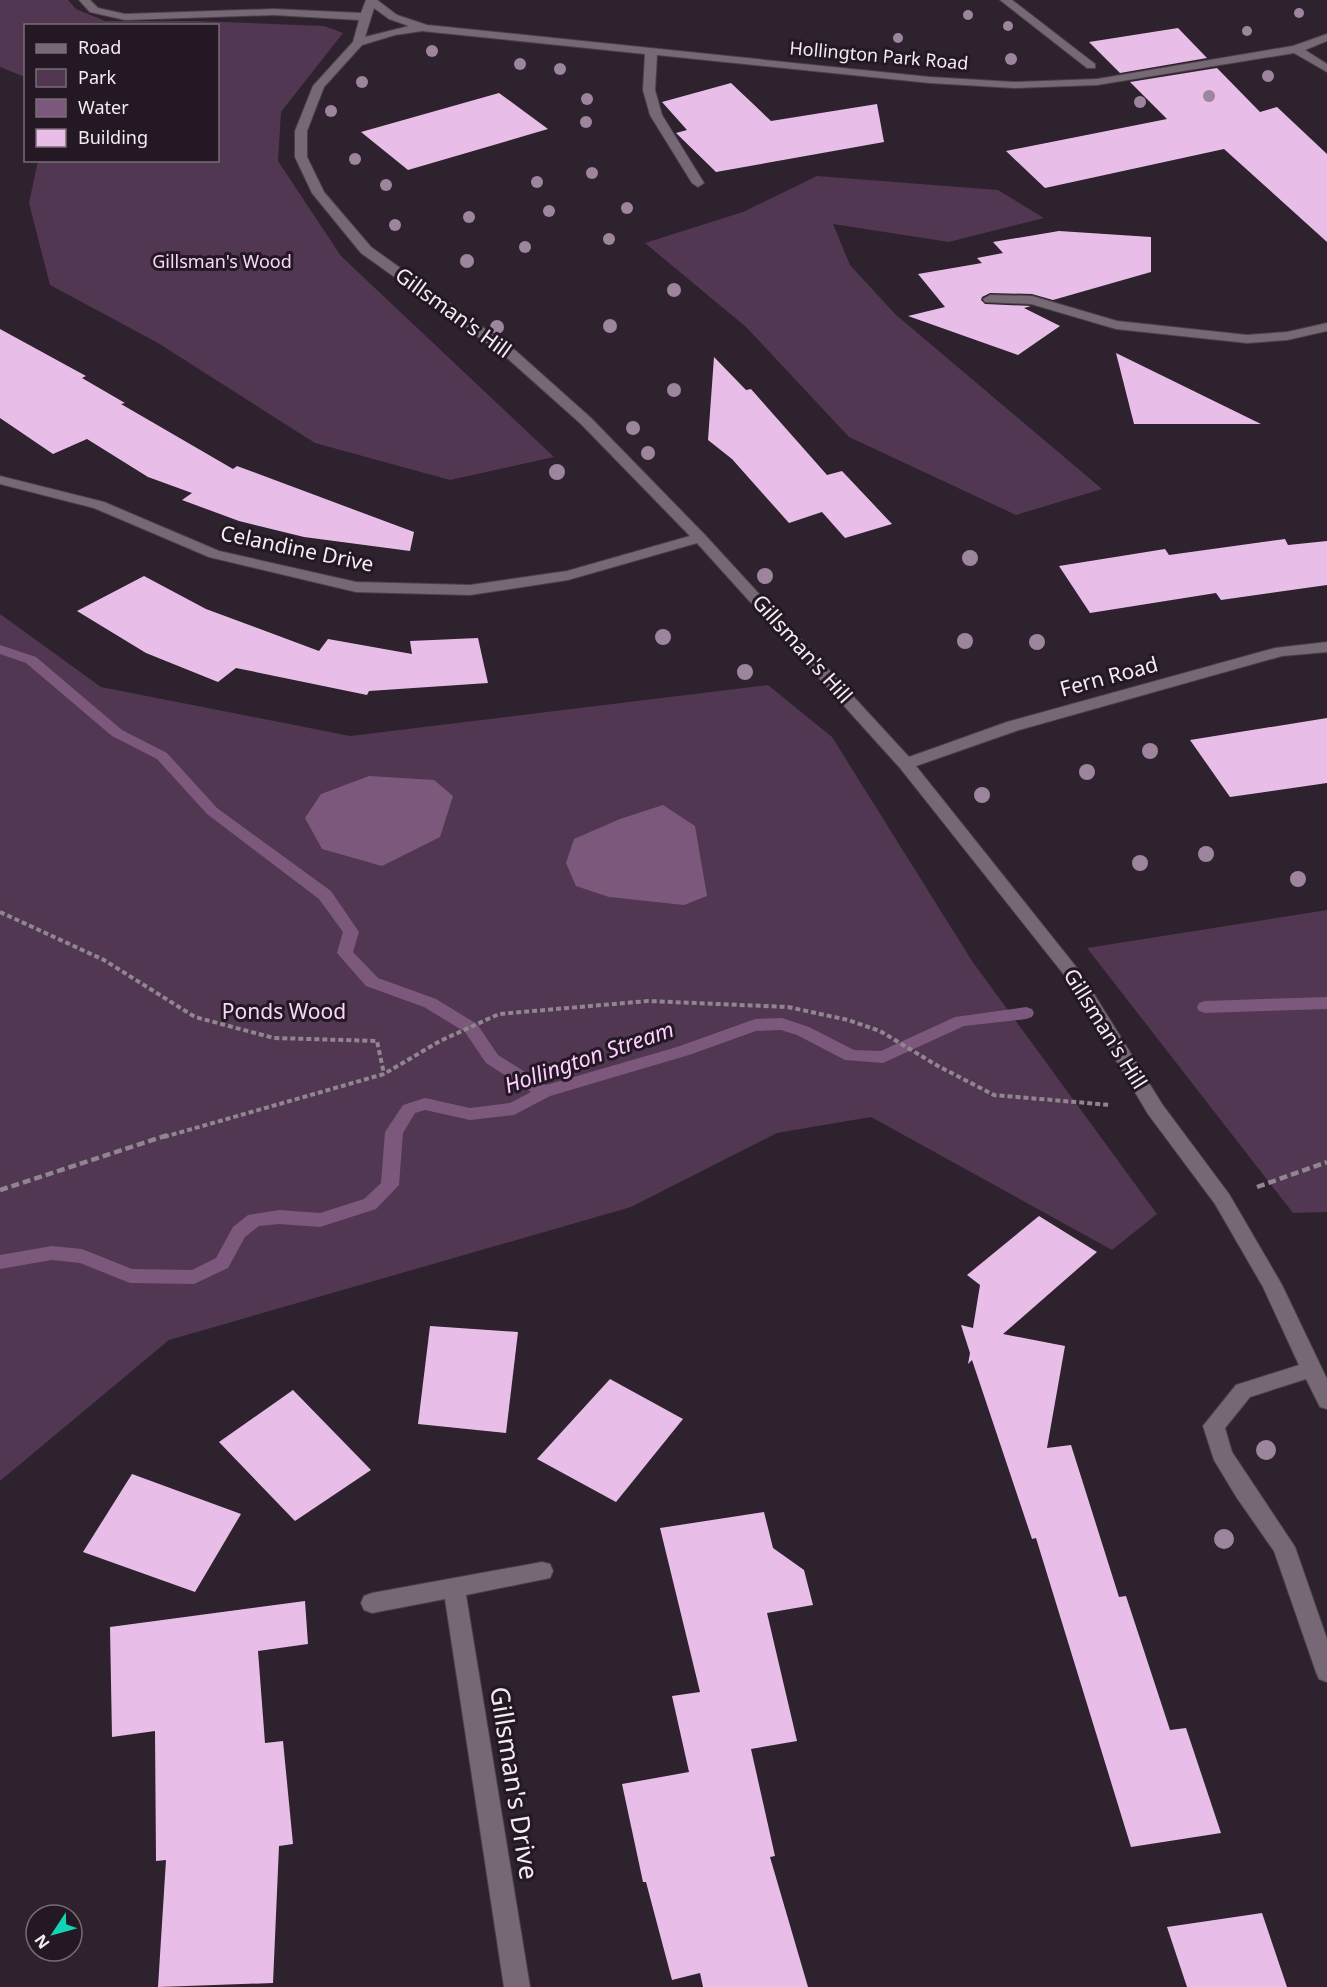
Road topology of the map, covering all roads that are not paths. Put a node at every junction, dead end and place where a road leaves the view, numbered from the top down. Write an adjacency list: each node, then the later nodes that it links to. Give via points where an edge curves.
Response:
1 (84, 0): 5 (street, via 94,10 125,17)
2 (231, 0): 5 (street)
3 (1005, 0): 12 (street)
4 (371, 1): 6 (street, Gillsman's Hill); 7 (street, Hollington Park Road, via 393,17)
5 (239, 12): 6 (street)
6 (366, 17): 9 (street, Gillsman's Hill)
7 (425, 28): 9 (street, Hollington Park Road, via 393,32); 11 (street, Hollington Park Road)
8 (1327, 37): 10 (street, Hollington Park Road)
9 (358, 43): 18 (street, Gillsman's Hill, via 319,86 301,131 301,158 318,193 366,250 511,354 586,421)
10 (1296, 49): 11 (street, Hollington Park Road, via 1097,82 1014,85 930,81); 13 (street)
11 (651, 53): 14 (street, via 649,90 656,115)
12 (1091, 66)
13 (1327, 69)
14 (699, 183)
15 (990, 299): 16 (street, via 1032,300 1116,325 1247,339)
16 (1327, 327)
17 (0, 480): 18 (street, Celandine Drive, via 99,505 214,554 356,586 470,590 568,575)
18 (700, 538): 20 (street, Gillsman's Hill)
19 (1327, 646): 20 (street, Fern Road, via 1281,651 1013,726)
20 (906, 764): 21 (street, Gillsman's Hill, via 1075,978 1155,1109 1222,1199 1272,1285)
21 (1312, 1369): 22 (street, Gillsman's Hill); 26 (street, via 1243,1391 1214,1426 1222,1454 1284,1547)
22 (1327, 1401)
23 (542, 1571): 24 (street)
24 (454, 1588): 25 (street); 27 (street, Gillsman's Drive)
25 (372, 1603)
26 (1327, 1672)
27 (517, 1987)

